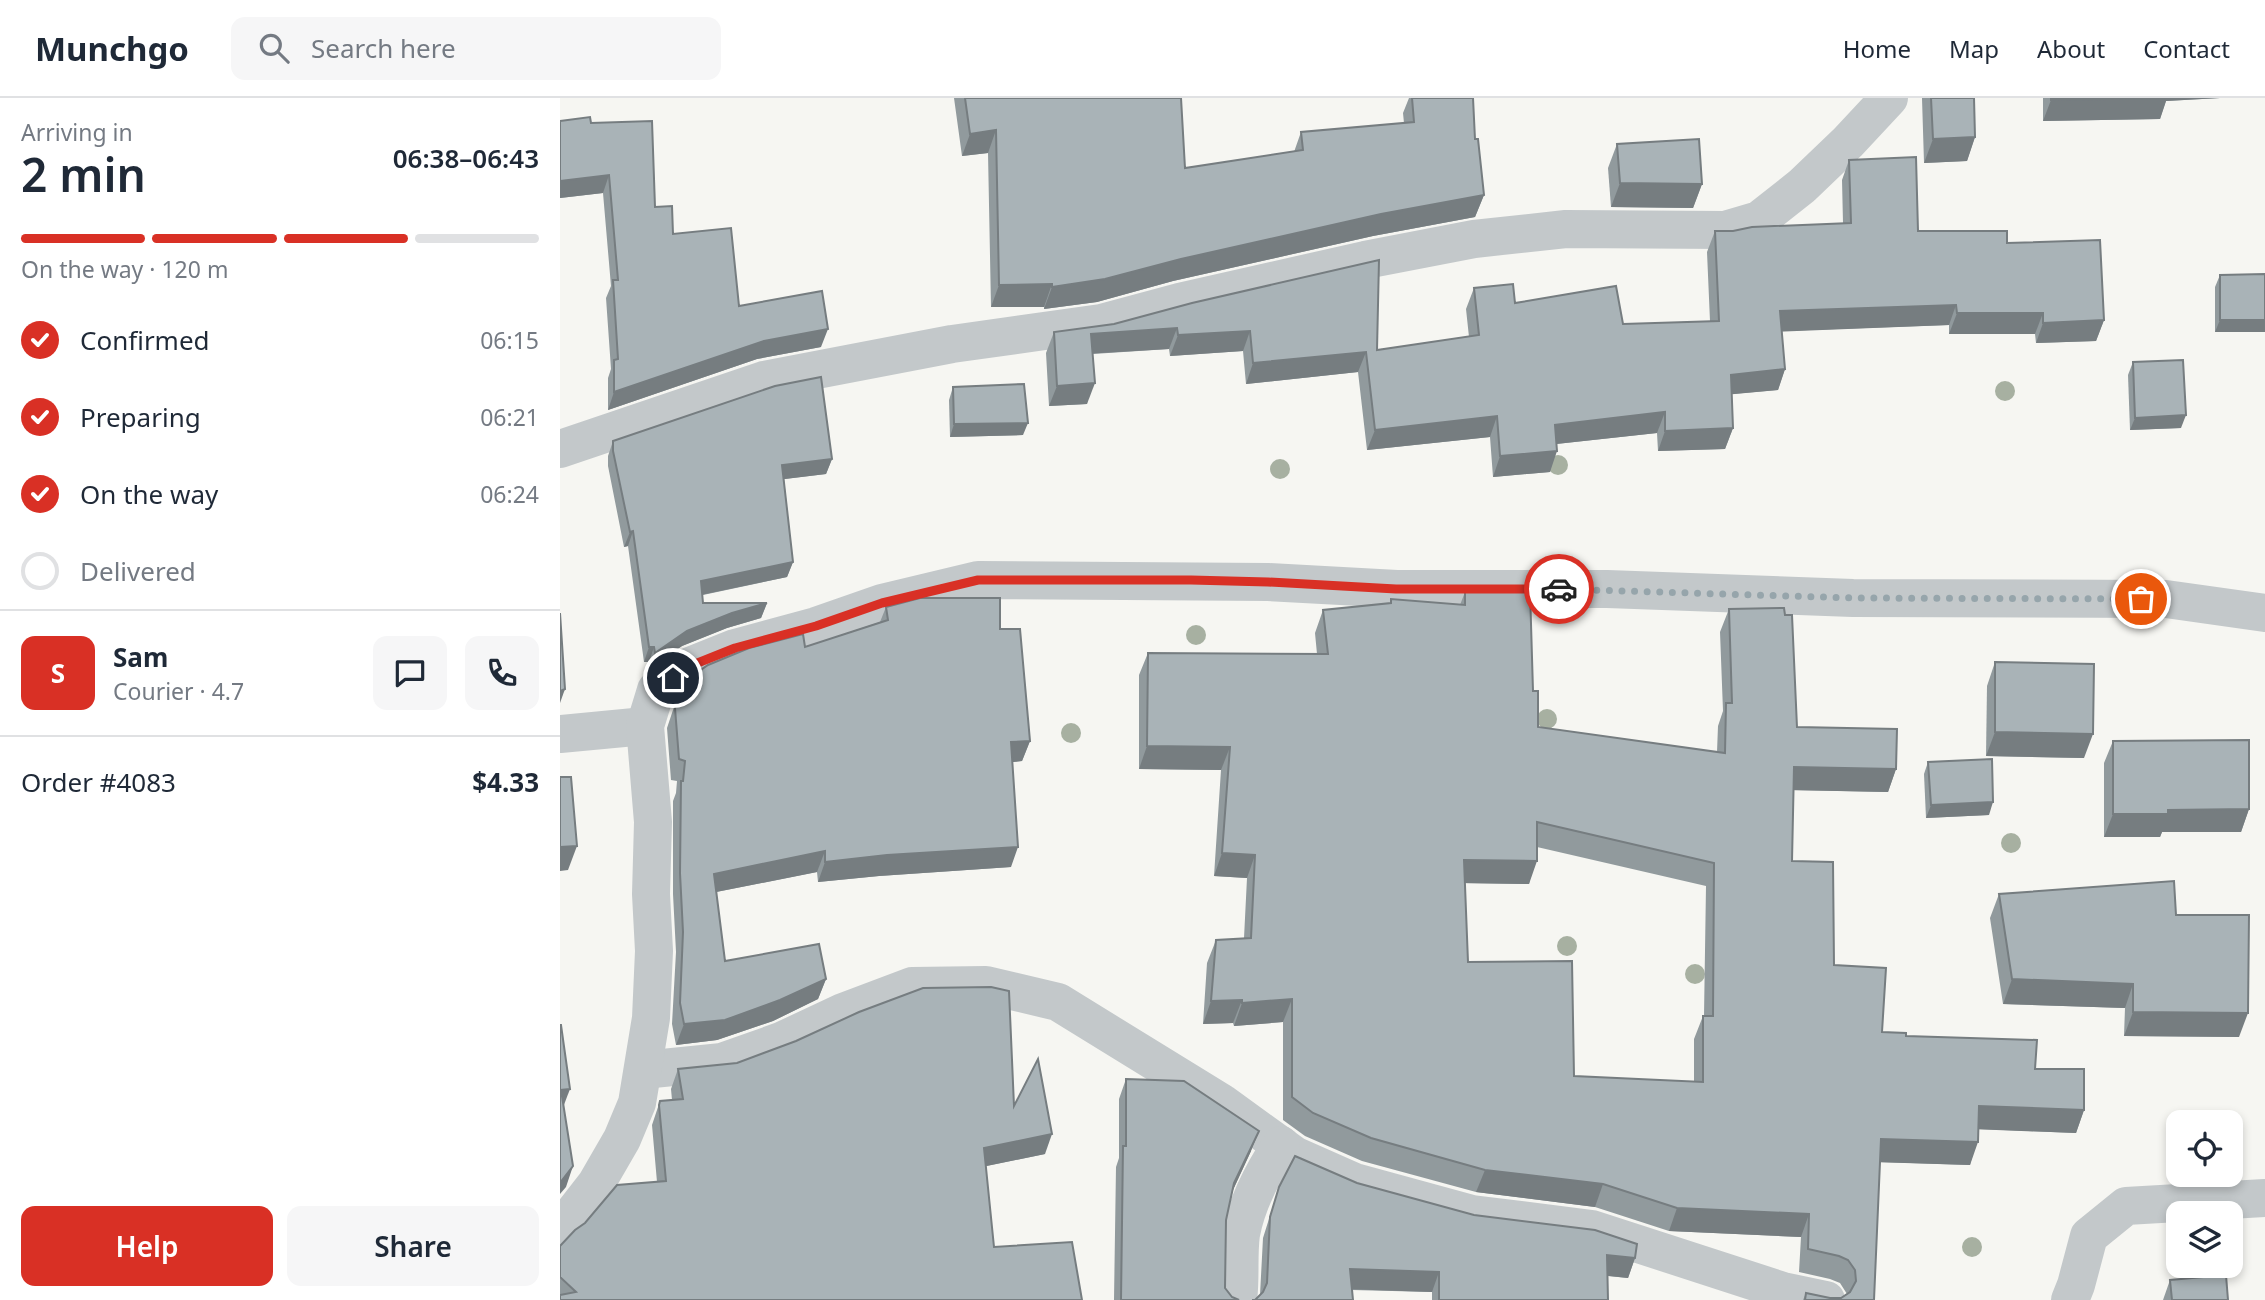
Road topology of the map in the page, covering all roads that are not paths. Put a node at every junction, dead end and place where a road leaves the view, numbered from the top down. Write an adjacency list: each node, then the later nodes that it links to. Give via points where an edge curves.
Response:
1 (1889, 98): 2 (street, via 1802,186 1759,220 1725,230 1566,229 1474,239 1101,323 952,344 764,380)
2 (560, 449)
3 (2265, 613): 4 (street, via 2166,599 1853,598 1268,582 978,580 882,603 690,666 656,690)
4 (645, 726): 5 (street); 6 (street, via 653,822 654,951)
5 (560, 734)
6 (643, 1070): 7 (street, via 722,1062 912,986 986,985 1058,1002 1222,1103); 9 (street, via 637,1103 622,1139 596,1184)
7 (1281, 1145): 10 (street, via 1260,1177 1241,1235); 11 (street, via 1355,1182 1472,1214 1592,1229 1783,1291)
8 (2265, 1198): 12 (street, via 2126,1206 2089,1236)
9 (560, 1230)
10 (1238, 1300)
11 (1826, 1300)
12 (2070, 1300)

